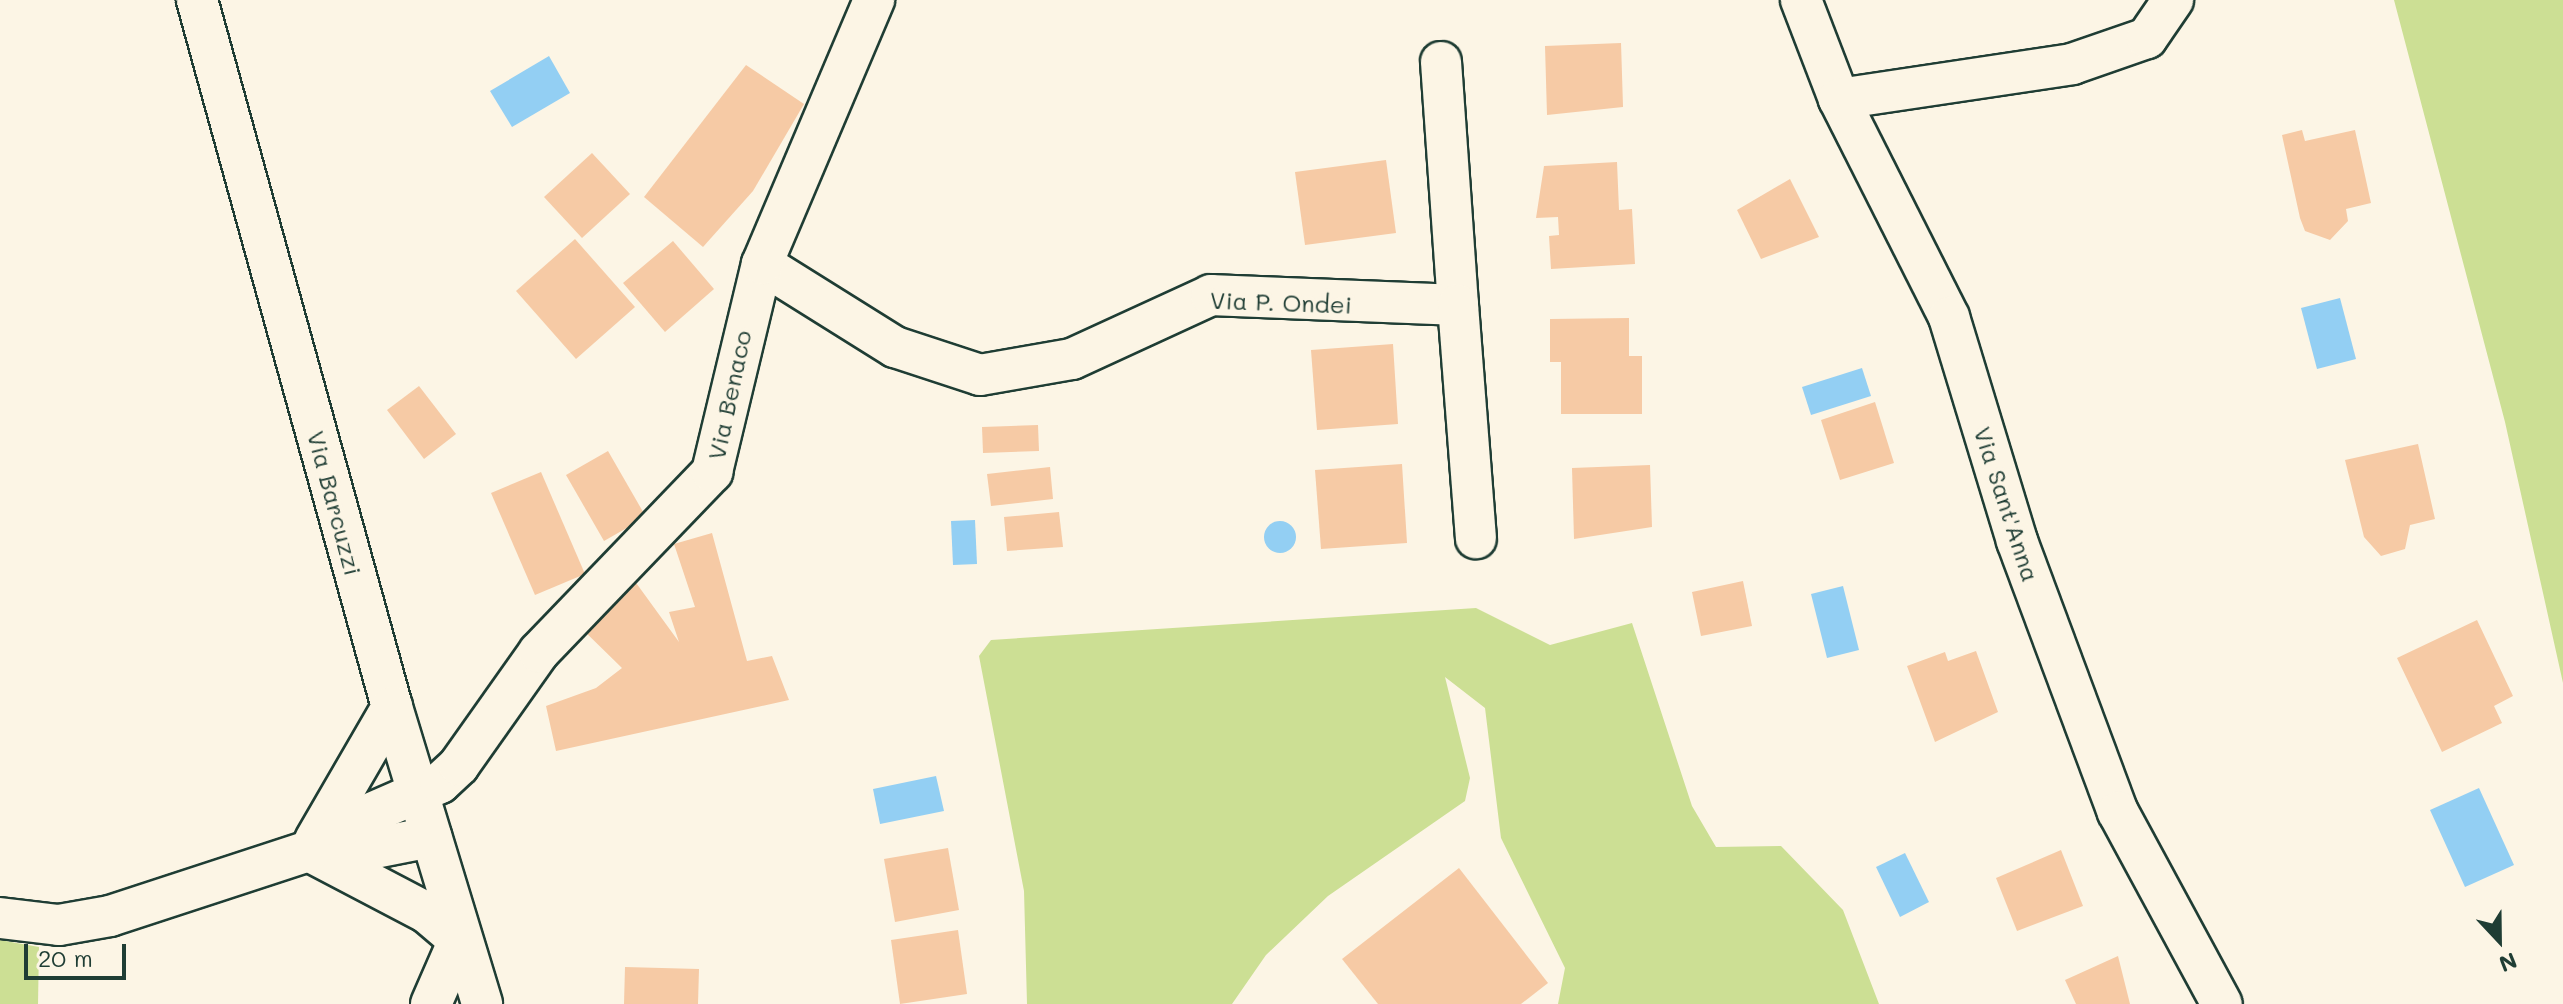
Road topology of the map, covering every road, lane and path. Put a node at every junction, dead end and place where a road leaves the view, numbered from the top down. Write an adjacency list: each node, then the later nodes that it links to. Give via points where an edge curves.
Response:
1 (197, 0): 10 (street, Via Barcuzzi)
2 (874, 0): 7 (street, Via Benaco)
3 (1801, 0): 6 (street, Via Sant'Anna)
4 (2173, 0): 6 (street, via 2147,38 2072,64)
5 (1441, 62): 8 (street)
6 (1839, 99): 18 (street, Via Sant'Anna, via 1949,317 2017,541 2118,812)
7 (762, 264): 8 (street, Via P. Ondei, via 895,347 980,375 1072,359 1211,295); 11 (street, Via Benaco, via 712,472 539,652 459,765)
8 (1458, 305): 9 (street)
9 (1476, 538)
10 (392, 707): 11 (street, Via Barcuzzi); 13 (street)
11 (417, 791): 12 (street, Via Barcuzzi); 13 (street, Via Benaco, via 339,827)
12 (431, 837): 13 (street, via 349,853); 15 (street, Via Barcuzzi)
13 (309, 851): 14 (street, via 110,916 59,925); 15 (street, via 427,913)
14 (0, 918)
15 (459, 940): 16 (street); 17 (street, Via Barcuzzi)
16 (431, 1004)
17 (482, 1004)
18 (2222, 1004)

